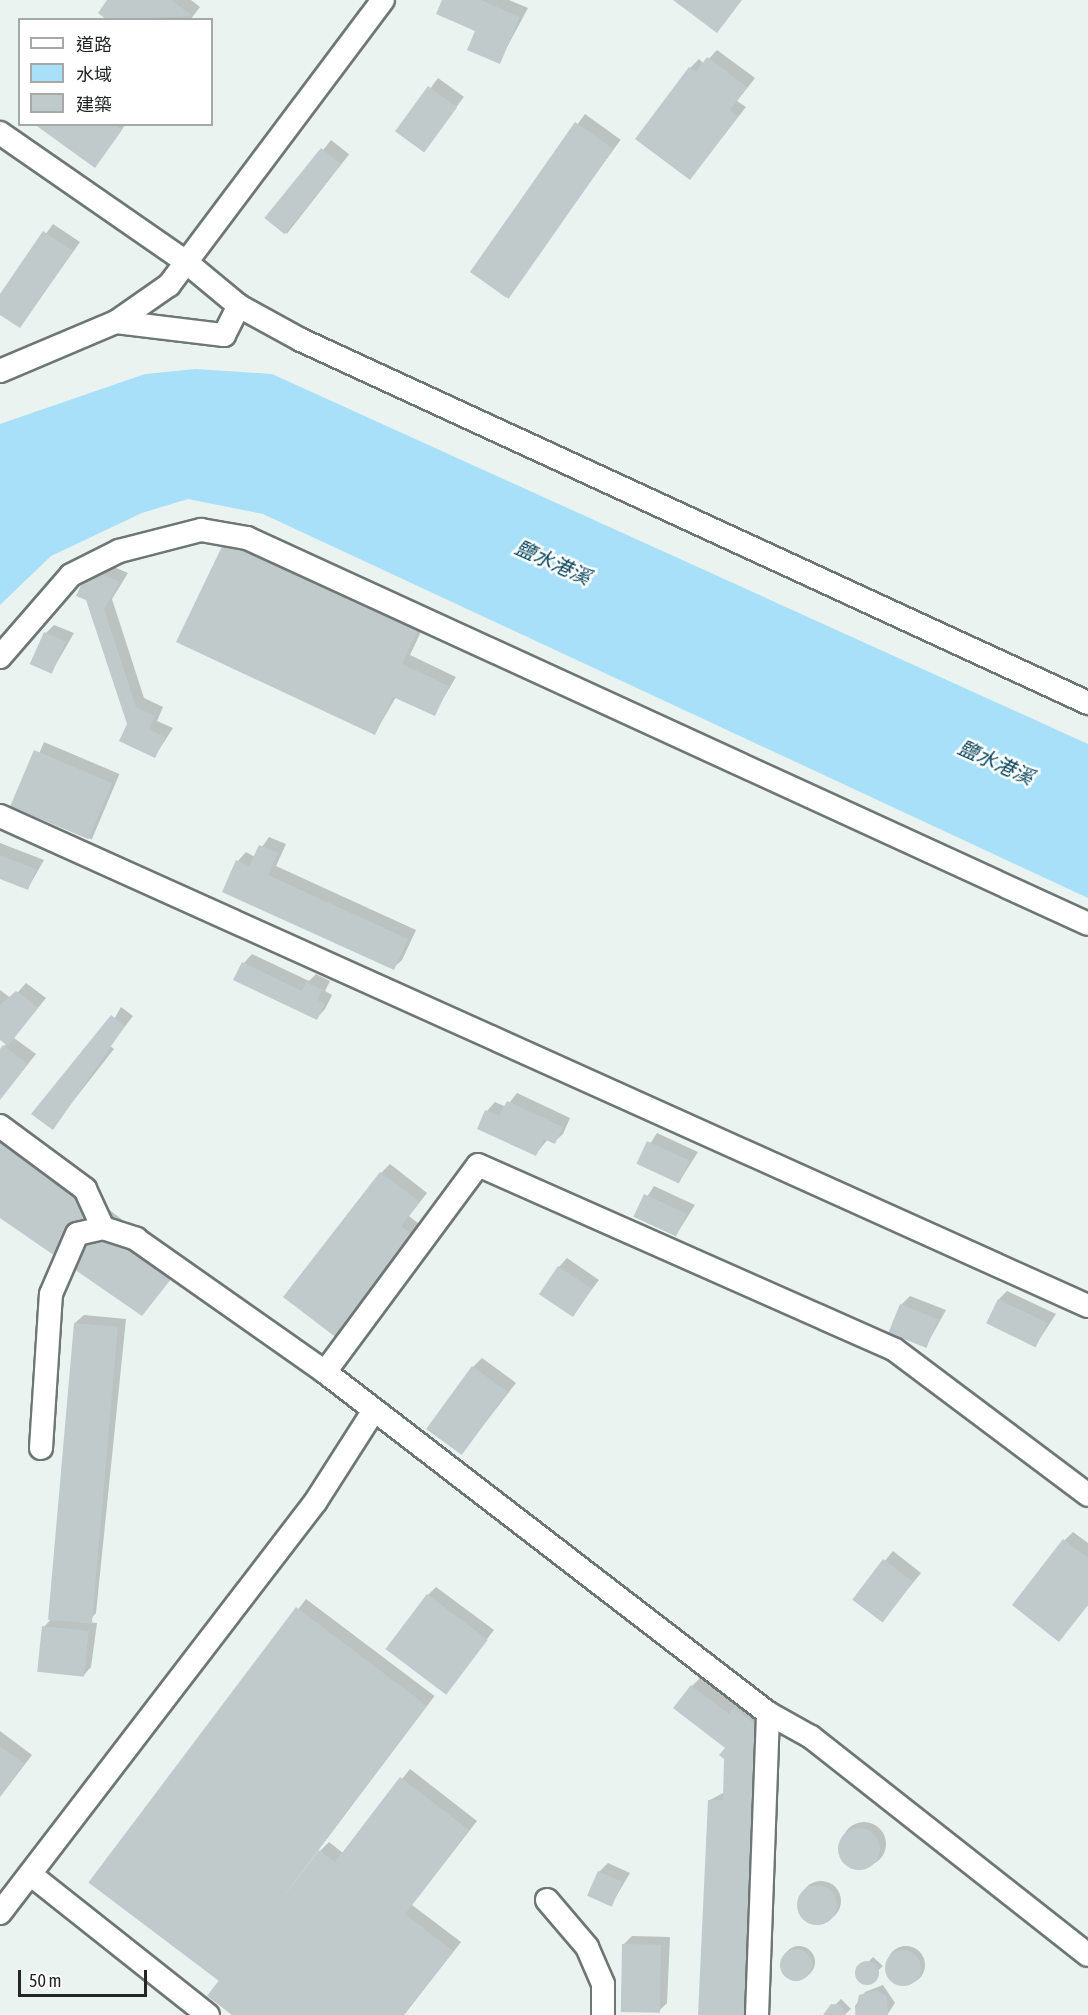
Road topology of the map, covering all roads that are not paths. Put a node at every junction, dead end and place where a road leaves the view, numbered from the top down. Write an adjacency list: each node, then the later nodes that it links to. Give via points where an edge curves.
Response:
1 (383, 0): 3 (lane)
2 (0, 133): 3 (lane)
3 (186, 262): 4 (lane); 5 (lane, via 169,285)
4 (239, 306): 5 (lane, via 224,334); 8 (lane, via 423,397)
5 (116, 322): 6 (lane)
6 (0, 371)
7 (0, 657): 10 (lane, via 71,575 119,551 201,530 247,538)
8 (1088, 703)
9 (0, 816): 13 (lane)
10 (1088, 924)
11 (0, 1126): 12 (lane, via 85,1189)
12 (103, 1228): 14 (lane, via 136,1239 200,1279); 16 (lane, via 77,1234 51,1294)
13 (1088, 1306)
14 (326, 1372): 15 (lane); 17 (lane, via 478,1165 895,1350)
15 (373, 1412): 18 (lane); 19 (lane, via 316,1502)
16 (41, 1448)
17 (1088, 1494)
18 (768, 1713): 22 (lane, via 811,1737); 25 (lane)
19 (30, 1874): 21 (lane); 23 (lane)
20 (547, 1900): 24 (lane, via 587,1947 603,1984)
21 (0, 1913)
22 (1088, 1955)
23 (208, 2015)
24 (603, 2015)
25 (757, 2015)

